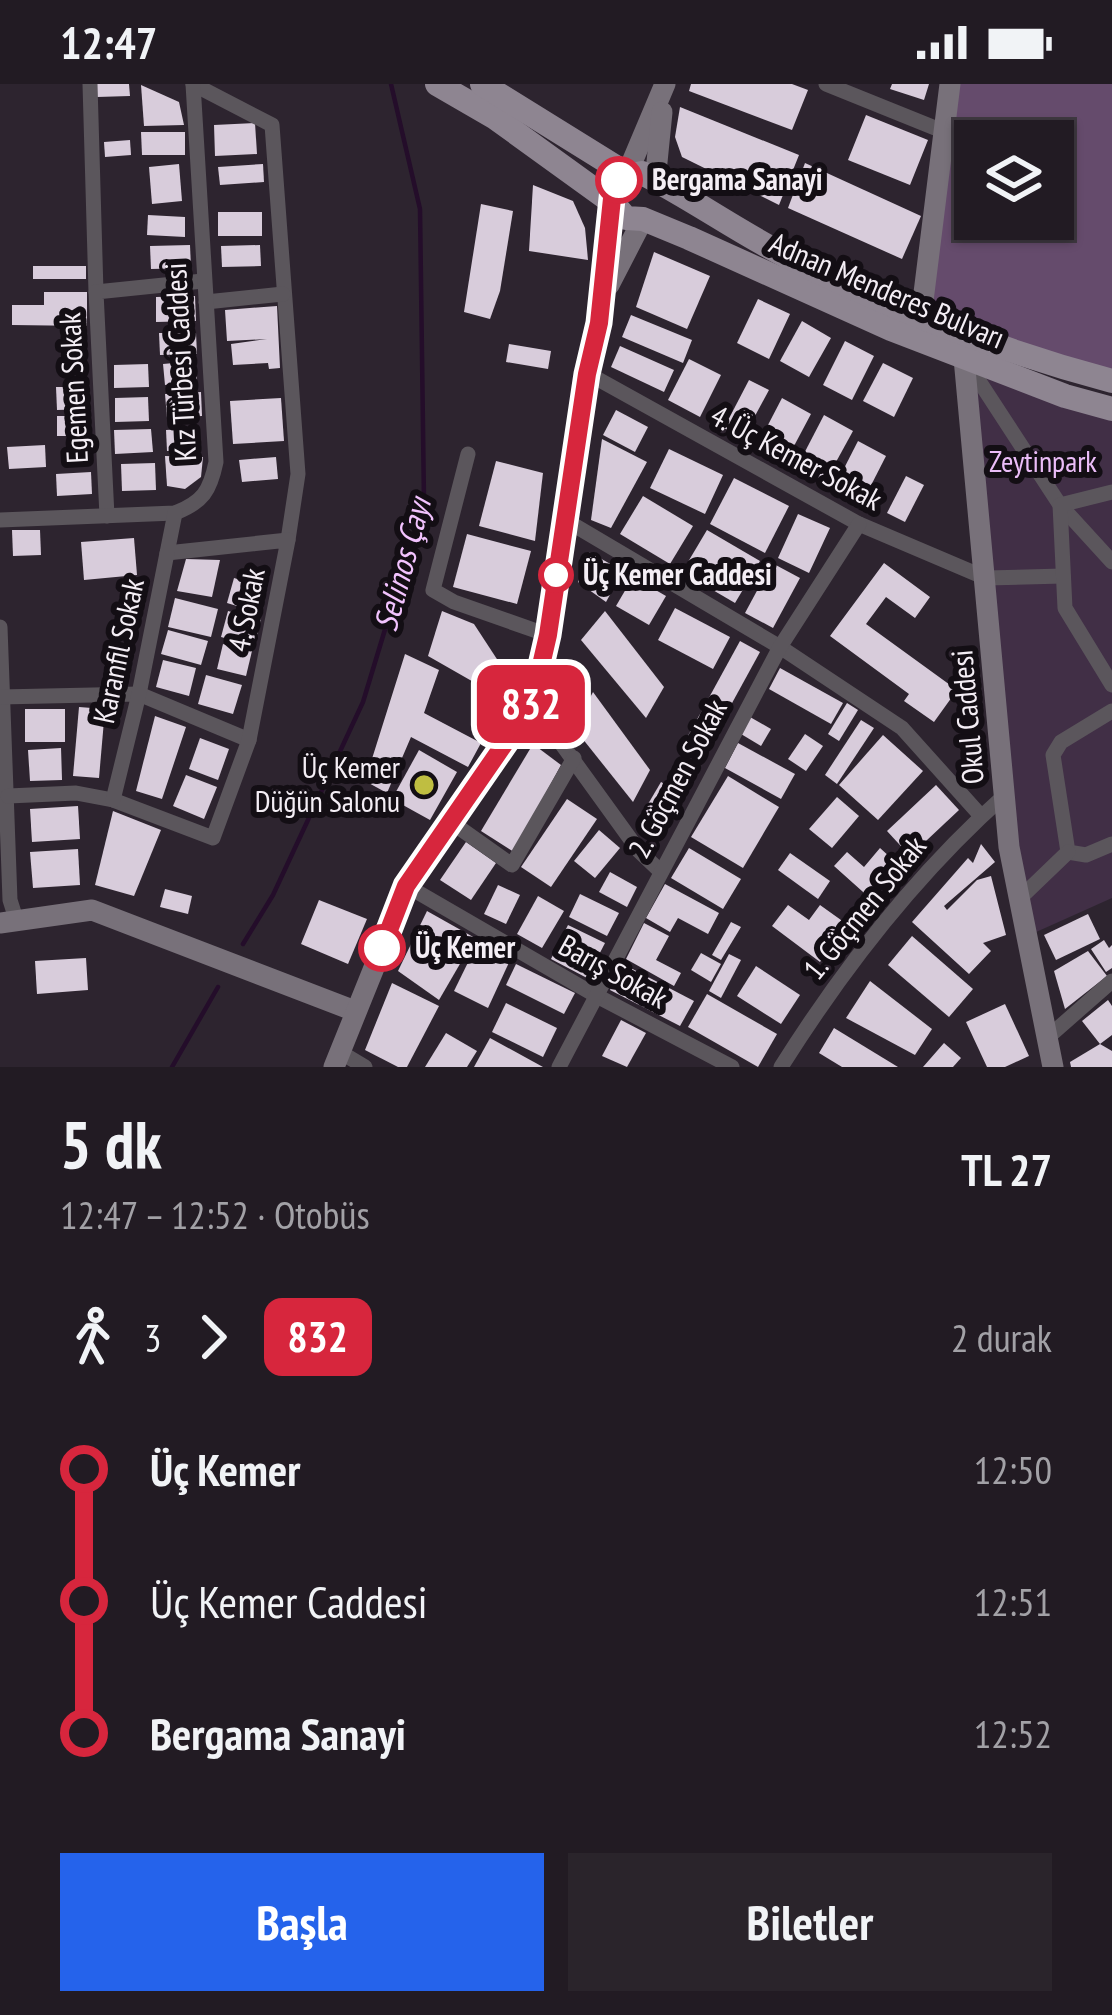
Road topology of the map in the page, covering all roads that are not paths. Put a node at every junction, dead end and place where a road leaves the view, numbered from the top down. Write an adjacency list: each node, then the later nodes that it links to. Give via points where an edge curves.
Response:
1 (90, 84): 15 (street)
2 (193, 84): 14 (street, Kız Türbesi Caddesi); 16 (street, via 272,125)
3 (437, 84): 8 (main road)
4 (482, 84): 8 (main road)
5 (826, 84): 9 (street)
6 (664, 86): 10 (main road); 11 (main road)
7 (952, 86): 9 (main road)
8 (499, 107): 10 (main road); 12 (main road)
9 (944, 132): 19 (main road)
10 (627, 174): 11 (main road, via 643,172); 12 (main road, via 616,182)
11 (656, 182): 13 (main road, via 659,203); 19 (main road, Adnan Menderes Bulvarı, via 783,254)
12 (613, 203): 13 (main road, via 626,218); 17 (main road)
13 (643, 219): 17 (main road); 20 (main road, Adnan Menderes Bulvarı)
14 (203, 281): 15 (street, Egemen Sokak); 18 (street, Kız Türbesi Caddesi)
15 (96, 292): 28 (street, Egemen Sokak)
16 (283, 294): 18 (street); 32 (street, via 298,474)
17 (603, 296): 21 (main road)
18 (206, 302): 27 (street, Kız Türbesi Caddesi, via 216,462 210,491)
19 (921, 316): 22 (main road, Adnan Menderes Bulvarı)
20 (964, 358): 23 (main road, Adnan Menderes Bulvarı); 26 (street); 36 (main road, Okul Caddesi)
21 (587, 374): 30 (main road); 31 (street, 4. Üç Kemer Sokak)
22 (1112, 381)
23 (1112, 409)
24 (468, 454): 38 (street, via 434,590)
25 (1112, 492): 26 (street)
26 (1060, 505): 34 (street); 35 (street)
27 (175, 513): 28 (street); 33 (street, Karanfil Sokak)
28 (106, 516): 29 (street)
29 (0, 520)
30 (567, 521): 38 (main road); 39 (street)
31 (859, 524): 36 (street, 4. Üç Kemer Sokak); 39 (street, 2. Göçmen Sokak)
32 (288, 540): 33 (street, 4. Sokak); 45 (street, 4. Sokak)
33 (166, 553): 41 (street, Karanfil Sokak)
34 (1112, 562)
35 (1063, 576): 36 (street); 40 (street, via 1065,608)
36 (986, 578): 47 (main road, Okul Caddesi)
37 (0, 627): 42 (street)
38 (548, 635): 43 (main road)
39 (780, 647): 50 (street, via 902,728); 54 (street, 2. Göçmen Sokak)
40 (1112, 686)
41 (140, 694): 42 (street); 45 (street); 49 (street, Karanfil Sokak)
42 (2, 696): 48 (street)
43 (532, 704): 46 (street); 51 (main road)
44 (1112, 711): 53 (street, via 1053,755)
45 (249, 740): 49 (street, 4. Sokak, via 213,838)
46 (574, 758): 51 (street, via 512,866); 54 (street)
47 (1005, 795): 50 (street, 1. Göçmen Sokak); 56 (main road, Okul Caddesi)
48 (8, 796): 49 (street); 57 (street)
49 (113, 800)
50 (980, 816): 66 (street, 1. Göçmen Sokak, via 878,929)
51 (451, 822): 55 (main road)
52 (1112, 844): 53 (street, via 1087,855)
53 (1068, 852): 56 (street)
54 (659, 871): 59 (street, 2. Göçmen Sokak)
55 (406, 886): 59 (street, Barış Sokak); 60 (main road)
56 (1018, 901): 61 (main road, Okul Caddesi)
57 (8, 921): 60 (main road, via 92,910)
58 (1112, 981): 61 (street)
59 (595, 994): 64 (street, 2. Göçmen Sokak); 65 (street, Barış Sokak)
60 (356, 1011): 62 (main road)
61 (1047, 1038): 67 (main road, Okul Caddesi)
62 (337, 1060): 63 (street)
63 (365, 1067)
64 (559, 1067)
65 (731, 1067)
66 (781, 1067)
67 (1053, 1067)

